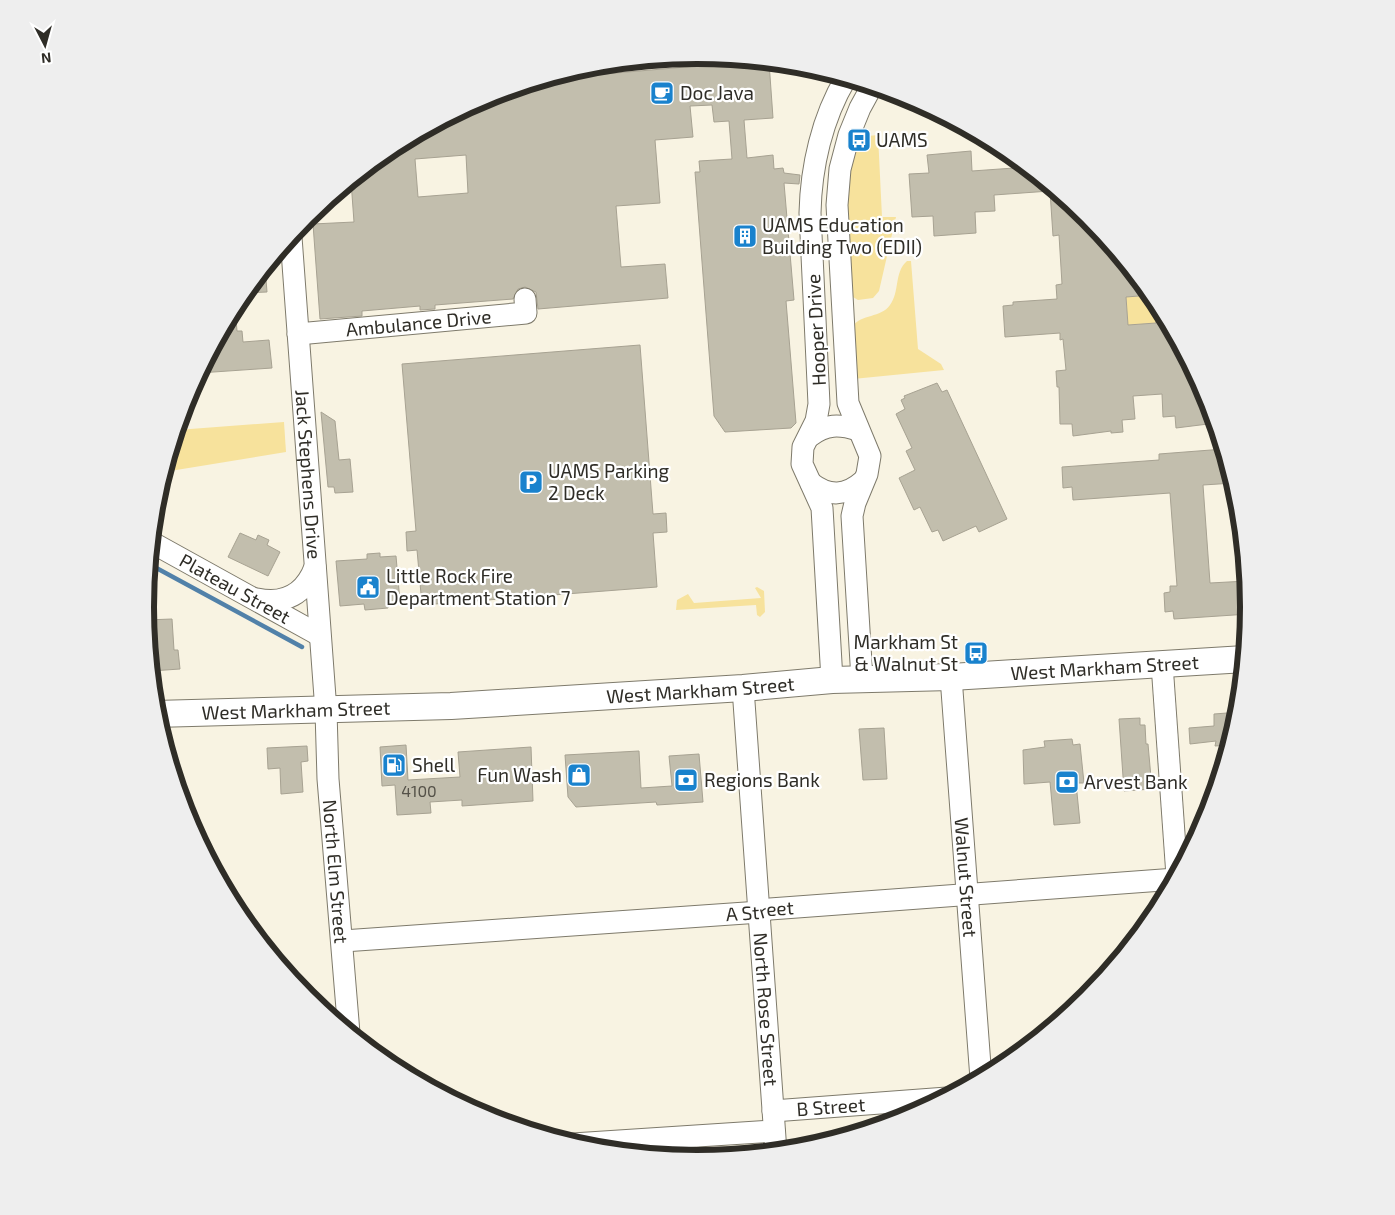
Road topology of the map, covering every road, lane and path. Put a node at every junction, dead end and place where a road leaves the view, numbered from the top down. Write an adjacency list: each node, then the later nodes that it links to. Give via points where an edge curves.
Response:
1 (843, 84): 7 (street, Hooper Drive, via 827,118 812,183 820,404)
2 (869, 92): 6 (street, Hooper Drive, via 849,135 840,169 836,205 848,403)
3 (291, 247): 5 (street, Jack Stephens Drive)
4 (525, 298): 5 (street, Ambulance Drive, via 526,313)
5 (298, 334): 11 (street, Jack Stephens Drive)
6 (858, 430): 7 (street, via 833,425); 8 (street, Hooper Drive, via 870,456)
7 (810, 436): 9 (street, Hooper Drive, via 803,447 802,464)
8 (863, 481): 9 (street, via 854,489 841,493 820,490); 17 (street, Hooper Drive, via 852,516)
9 (811, 483): 18 (street, Hooper Drive, via 822,508)
10 (157, 545): 12 (street, Plateau Street)
11 (315, 567): 12 (street, via 306,585 292,597 273,601); 13 (street, Jack Stephens Drive)
12 (253, 598): 13 (street, Plateau Street)
13 (319, 635): 20 (street, Jack Stephens Drive)
14 (1239, 658): 15 (main road, West Markham Street)
15 (1162, 664): 16 (main road, West Markham Street); 22 (street)
16 (951, 677): 17 (main road, West Markham Street); 24 (street, Walnut Street)
17 (862, 679): 18 (main road, West Markham Street)
18 (832, 680): 19 (main road, West Markham Street)
19 (742, 688): 20 (main road, West Markham Street); 25 (street, North Rose Street)
20 (326, 711): 21 (main road, West Markham Street); 26 (street, North Elm Street, via 328,778)
21 (164, 714)
22 (1176, 864)
23 (1169, 878): 24 (street, A Street)
24 (967, 894): 25 (street, A Street); 28 (street, Walnut Street)
25 (760, 912): 26 (street, A Street); 30 (street, North Rose Street)
26 (343, 942): 27 (street, North Elm Street)
27 (349, 1025)
28 (980, 1071)
29 (926, 1101): 30 (street, B Street)
30 (774, 1121): 31 (street, B Street); 32 (street, North Rose Street)
31 (594, 1142)
32 (776, 1146)

